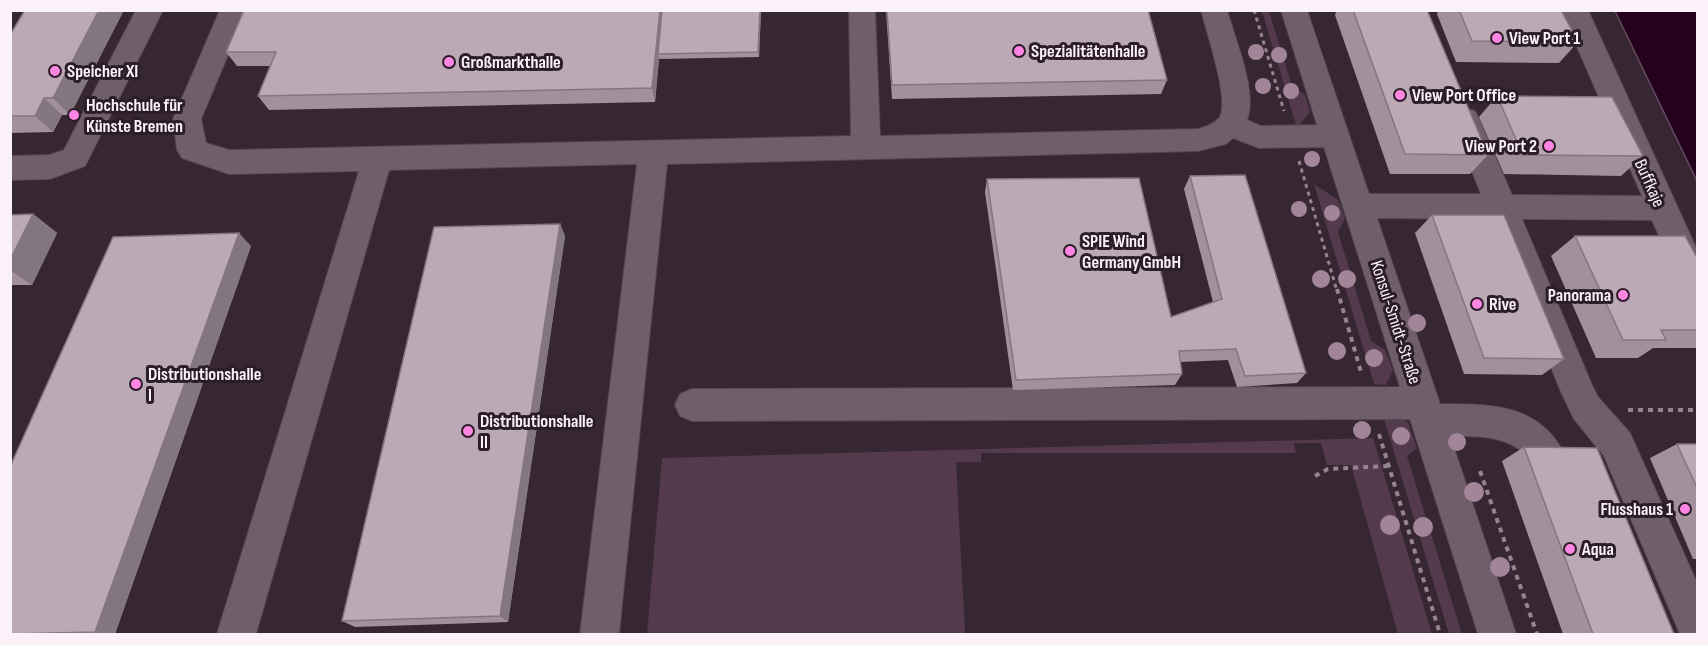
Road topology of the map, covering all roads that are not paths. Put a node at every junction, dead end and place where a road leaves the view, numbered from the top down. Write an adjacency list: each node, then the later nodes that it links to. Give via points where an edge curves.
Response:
1 (150, 10): 13 (street, via 75,158 50,167)
2 (234, 10): 12 (street, via 187,119 192,150 230,162)
3 (862, 10): 10 (street)
4 (1214, 10): 8 (street, via 1236,94 1236,111)
5 (1294, 10): 9 (street, Konsul-Smidt-Straße)
6 (1574, 10): 16 (street, Buffkaje)
7 (1456, 98): 15 (street)
8 (1230, 125): 9 (street, via 1259,137); 10 (street, via 1216,136 1198,140)
9 (1335, 136): 14 (street, Konsul-Smidt-Straße)
10 (867, 148): 11 (street)
11 (653, 153): 12 (street); 23 (street)
12 (378, 158): 22 (street)
13 (10, 168)
14 (1358, 206): 15 (street); 19 (street, Konsul-Smidt-Straße)
15 (1514, 207): 16 (street); 21 (street, via 1578,392 1586,408 1617,445)
16 (1661, 208): 17 (street, Buffkaje)
17 (1698, 288)
18 (692, 405): 19 (street, via 1371,403)
19 (1425, 412): 20 (street, via 1516,428 1543,447); 24 (street, Konsul-Smidt-Straße)
20 (1550, 461)
21 (1698, 631)
22 (236, 634)
23 (600, 634)
24 (1497, 634)

